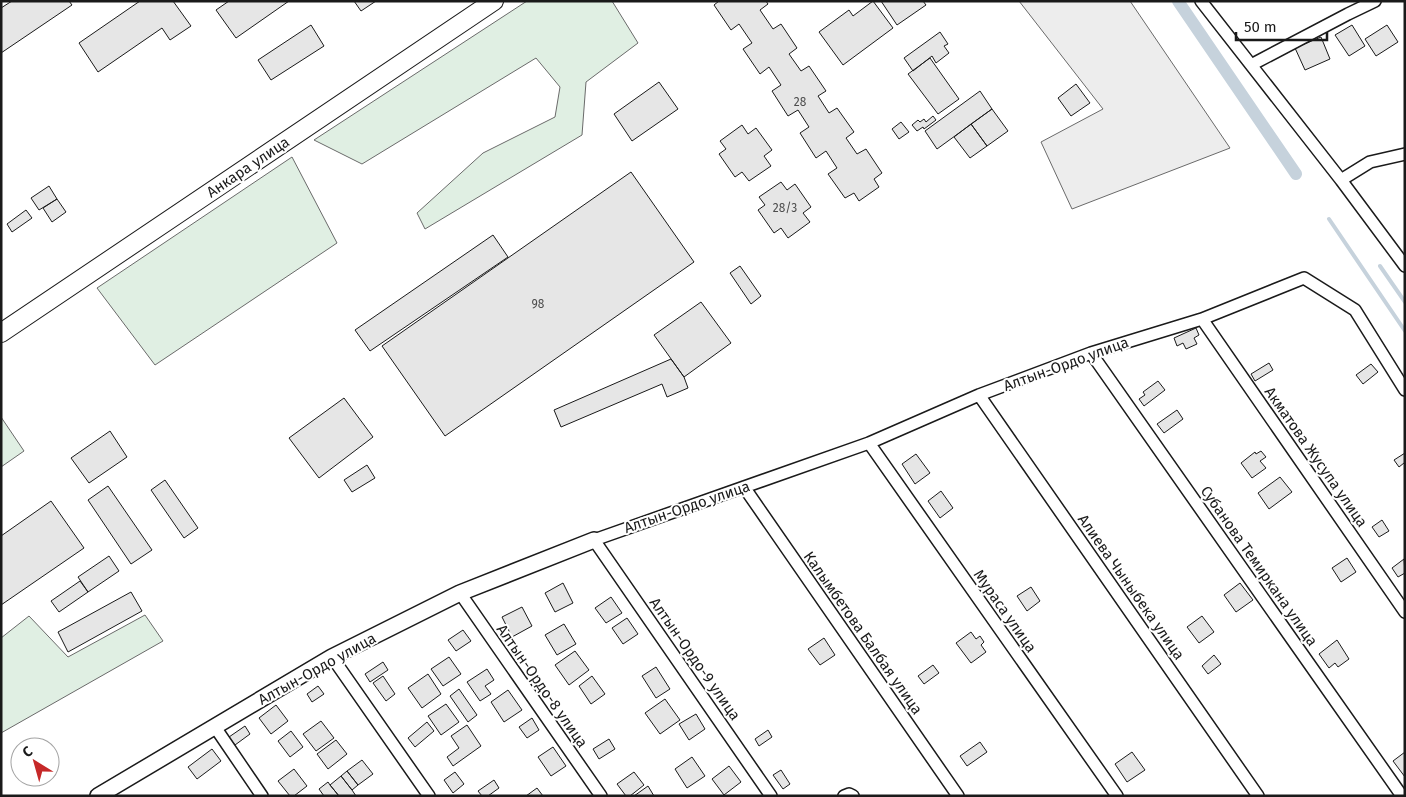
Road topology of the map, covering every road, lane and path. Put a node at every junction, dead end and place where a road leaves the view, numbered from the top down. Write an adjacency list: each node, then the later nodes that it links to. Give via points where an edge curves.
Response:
1 (494, 1): 9 (main road, Анкара улица)
2 (1201, 1): 4 (street)
3 (1374, 1): 4 (street)
4 (1251, 65): 6 (street)
5 (1405, 154): 6 (street, via 1370,162)
6 (1341, 180): 7 (street)
7 (1405, 266)
8 (1202, 319): 10 (street, Алтын-Ордо улица); 11 (street, Алтын-Ордо улица, via 1304,278 1355,310); 17 (street, Акматова Жусупа улица)
9 (1, 333)
10 (1091, 354): 12 (street, Алтын-Ордо улица); 30 (street, Субанова Темиркана улица)
11 (1405, 390)
12 (979, 395): 13 (street, Алтын-Ордо улица); 29 (street, Алиева Чыныбека улица)
13 (869, 443): 14 (street, Алтын-Ордо улица); 28 (street, Мураса улица)
14 (744, 487): 15 (street, Алтын-Ордо улица); 27 (street, Калымбетова Балбая улица)
15 (594, 540): 16 (street, Алтын-Ордо улица); 24 (street, Алтын-Ордо-9 улица)
16 (460, 593): 18 (street, Алтын-Ордо улица); 23 (street, Алтын-Ордо-8 улица)
17 (1405, 612)
18 (332, 657): 19 (street, Алтын-Ордо улица); 22 (street)
19 (215, 727): 20 (street, Алтын-Ордо улица); 21 (street)
20 (98, 796)
21 (262, 796)
22 (429, 796)
23 (601, 796)
24 (771, 796)
25 (844, 796): 26 (street)
26 (853, 796)
27 (958, 796)
28 (1117, 796)
29 (1258, 796)
30 (1402, 796)

